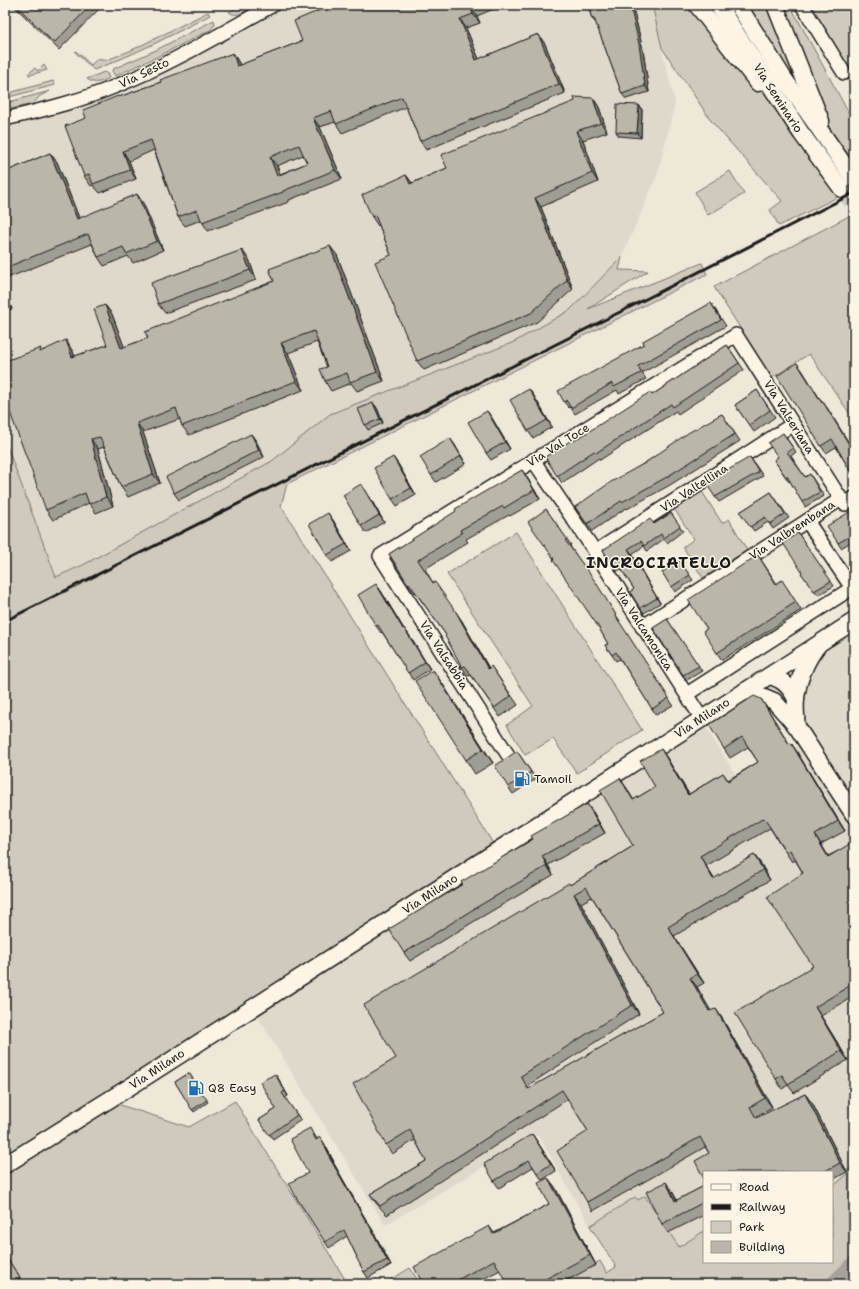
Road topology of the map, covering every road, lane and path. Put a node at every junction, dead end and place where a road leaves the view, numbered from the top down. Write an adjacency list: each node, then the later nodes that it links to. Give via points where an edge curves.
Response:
1 (273, 5): 8 (street, Via Sesto, via 159,67 115,87)
2 (697, 5): 9 (main road, via 745,68)
3 (718, 5): 9 (main road, Via Seminario)
4 (738, 5): 10 (main road, Via Seminario)
5 (775, 5): 10 (main road)
6 (802, 5): 7 (street)
7 (844, 73)
8 (5, 119)
9 (801, 133): 11 (main road, Via Seminario)
10 (830, 146): 11 (main road, Via Seminario)
11 (848, 184)
12 (736, 335): 13 (street, Via Valseriana); 14 (street, Via Val Toce)
13 (793, 424): 16 (street, Via Valseriana); 18 (street, Via Valtellina)
14 (533, 460): 18 (street, Via Valcamonica); 19 (street, Via Val Toce)
15 (854, 498): 16 (street, via 845,504)
16 (841, 499): 17 (street, Via Valbrembana)
17 (807, 521): 20 (street); 22 (street, Via Valbrembana)
18 (595, 552): 22 (street, Via Valcamonica)
19 (380, 556): 31 (street, Via Valsabbia)
20 (853, 590): 26 (street)
21 (854, 621): 23 (main road, Via Milano)
22 (642, 627): 26 (street, Via Valcamonica)
23 (820, 643): 24 (main road, Via Milano); 27 (main road, via 799,682)
24 (769, 676): 25 (main road, Via Milano); 27 (main road, via 778,678 787,685); 28 (main road, via 769,687)
25 (745, 691): 28 (main road); 29 (main road, Via Milano)
26 (686, 694): 29 (street, Via Valcamonica)
27 (796, 699): 30 (main road)
28 (774, 701): 30 (main road)
29 (702, 719): 33 (main road, Via Milano)
30 (796, 727): 32 (main road)
31 (508, 755)
32 (854, 815)
33 (5, 1165)

